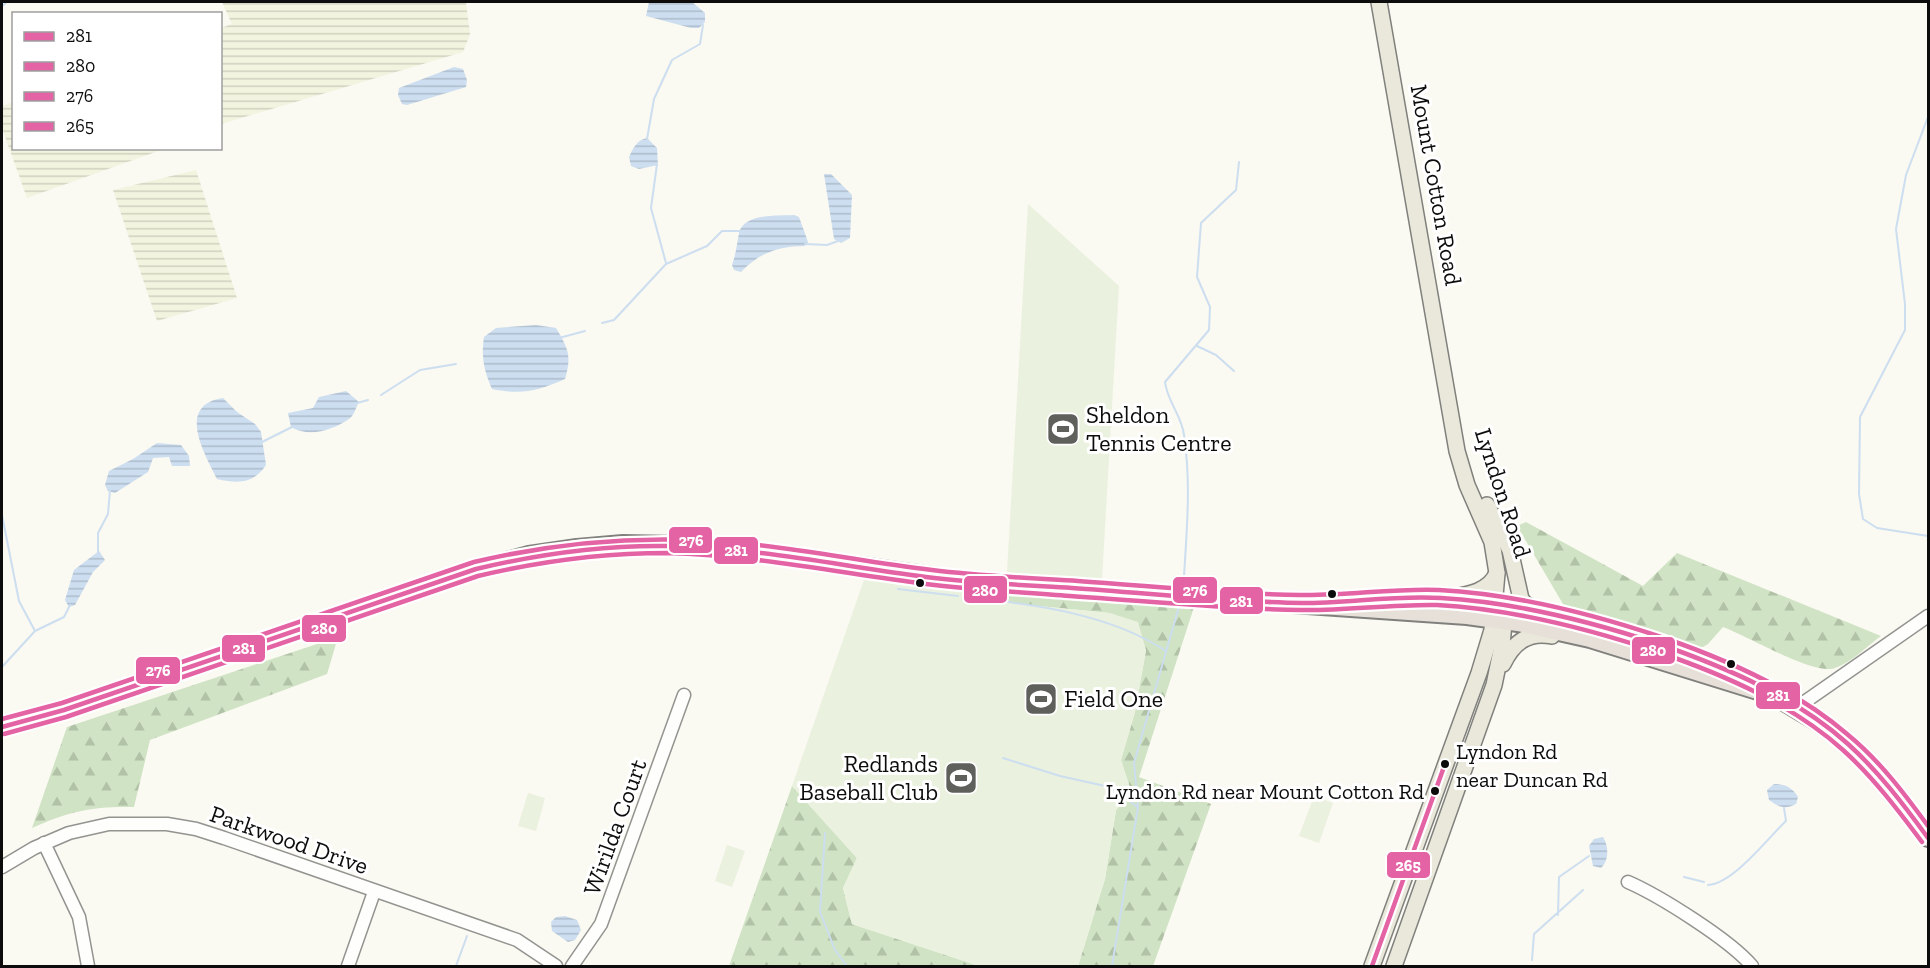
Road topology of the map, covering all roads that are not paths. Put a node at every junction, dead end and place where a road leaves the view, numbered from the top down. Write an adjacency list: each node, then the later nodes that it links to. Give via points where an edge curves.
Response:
1 (1379, 2): 2 (main road, Mount Cotton Road)
2 (1446, 377): 3 (main road, Mount Cotton Road); 4 (main road, Mount Cotton Road, via 1462,471 1492,542)
3 (1455, 411): 7 (main road, Lyndon Road, via 1470,478 1505,559); 9 (main road, Mount Cotton Road, via 1473,475 1510,550 1523,602 1531,608 1649,639)
4 (1497, 573): 5 (main road, via 1483,588); 7 (main road, Mount Cotton Road)
5 (1443, 598): 6 (highway); 7 (highway)
6 (1300, 603): 7 (highway); 15 (highway, via 972,582 784,555 680,545 577,548 476,569 64,710)
7 (1500, 613): 9 (highway, via 1590,626); 10 (highway, Mount Cotton Road); 11 (main road, Lyndon Road); 16 (main road, Lyndon Road)
8 (1929, 616): 14 (street)
9 (1685, 654): 13 (highway, Mount Cotton Road)
10 (1646, 655): 11 (main road, via 1534,634 1508,653); 13 (highway, Mount Cotton Road)
11 (1494, 685): 17 (main road, Lyndon Road)
12 (684, 695): 26 (street, Wirilda Court, via 601,924)
13 (1778, 697): 14 (highway, Mount Cotton Road)
14 (1796, 708): 18 (highway, Mount Cotton Road, via 1832,731 1867,763)
15 (2, 727)
16 (1444, 764): 17 (main road); 27 (main road, Lyndon Road)
17 (1464, 771): 28 (main road, Lyndon Road)
18 (1929, 838)
19 (44, 843): 20 (street, Parkwood Drive); 22 (street, Parkwood Drive, via 97,826 167,824 224,838); 23 (street, via 79,917)
20 (2, 867)
21 (1628, 882): 29 (street, via 1727,943)
22 (374, 892): 24 (street); 25 (street, Parkwood Drive, via 517,940)
23 (88, 966)
24 (348, 966)
25 (556, 966)
26 (572, 966)
27 (1372, 966)
28 (1394, 966)
29 (1752, 966)

